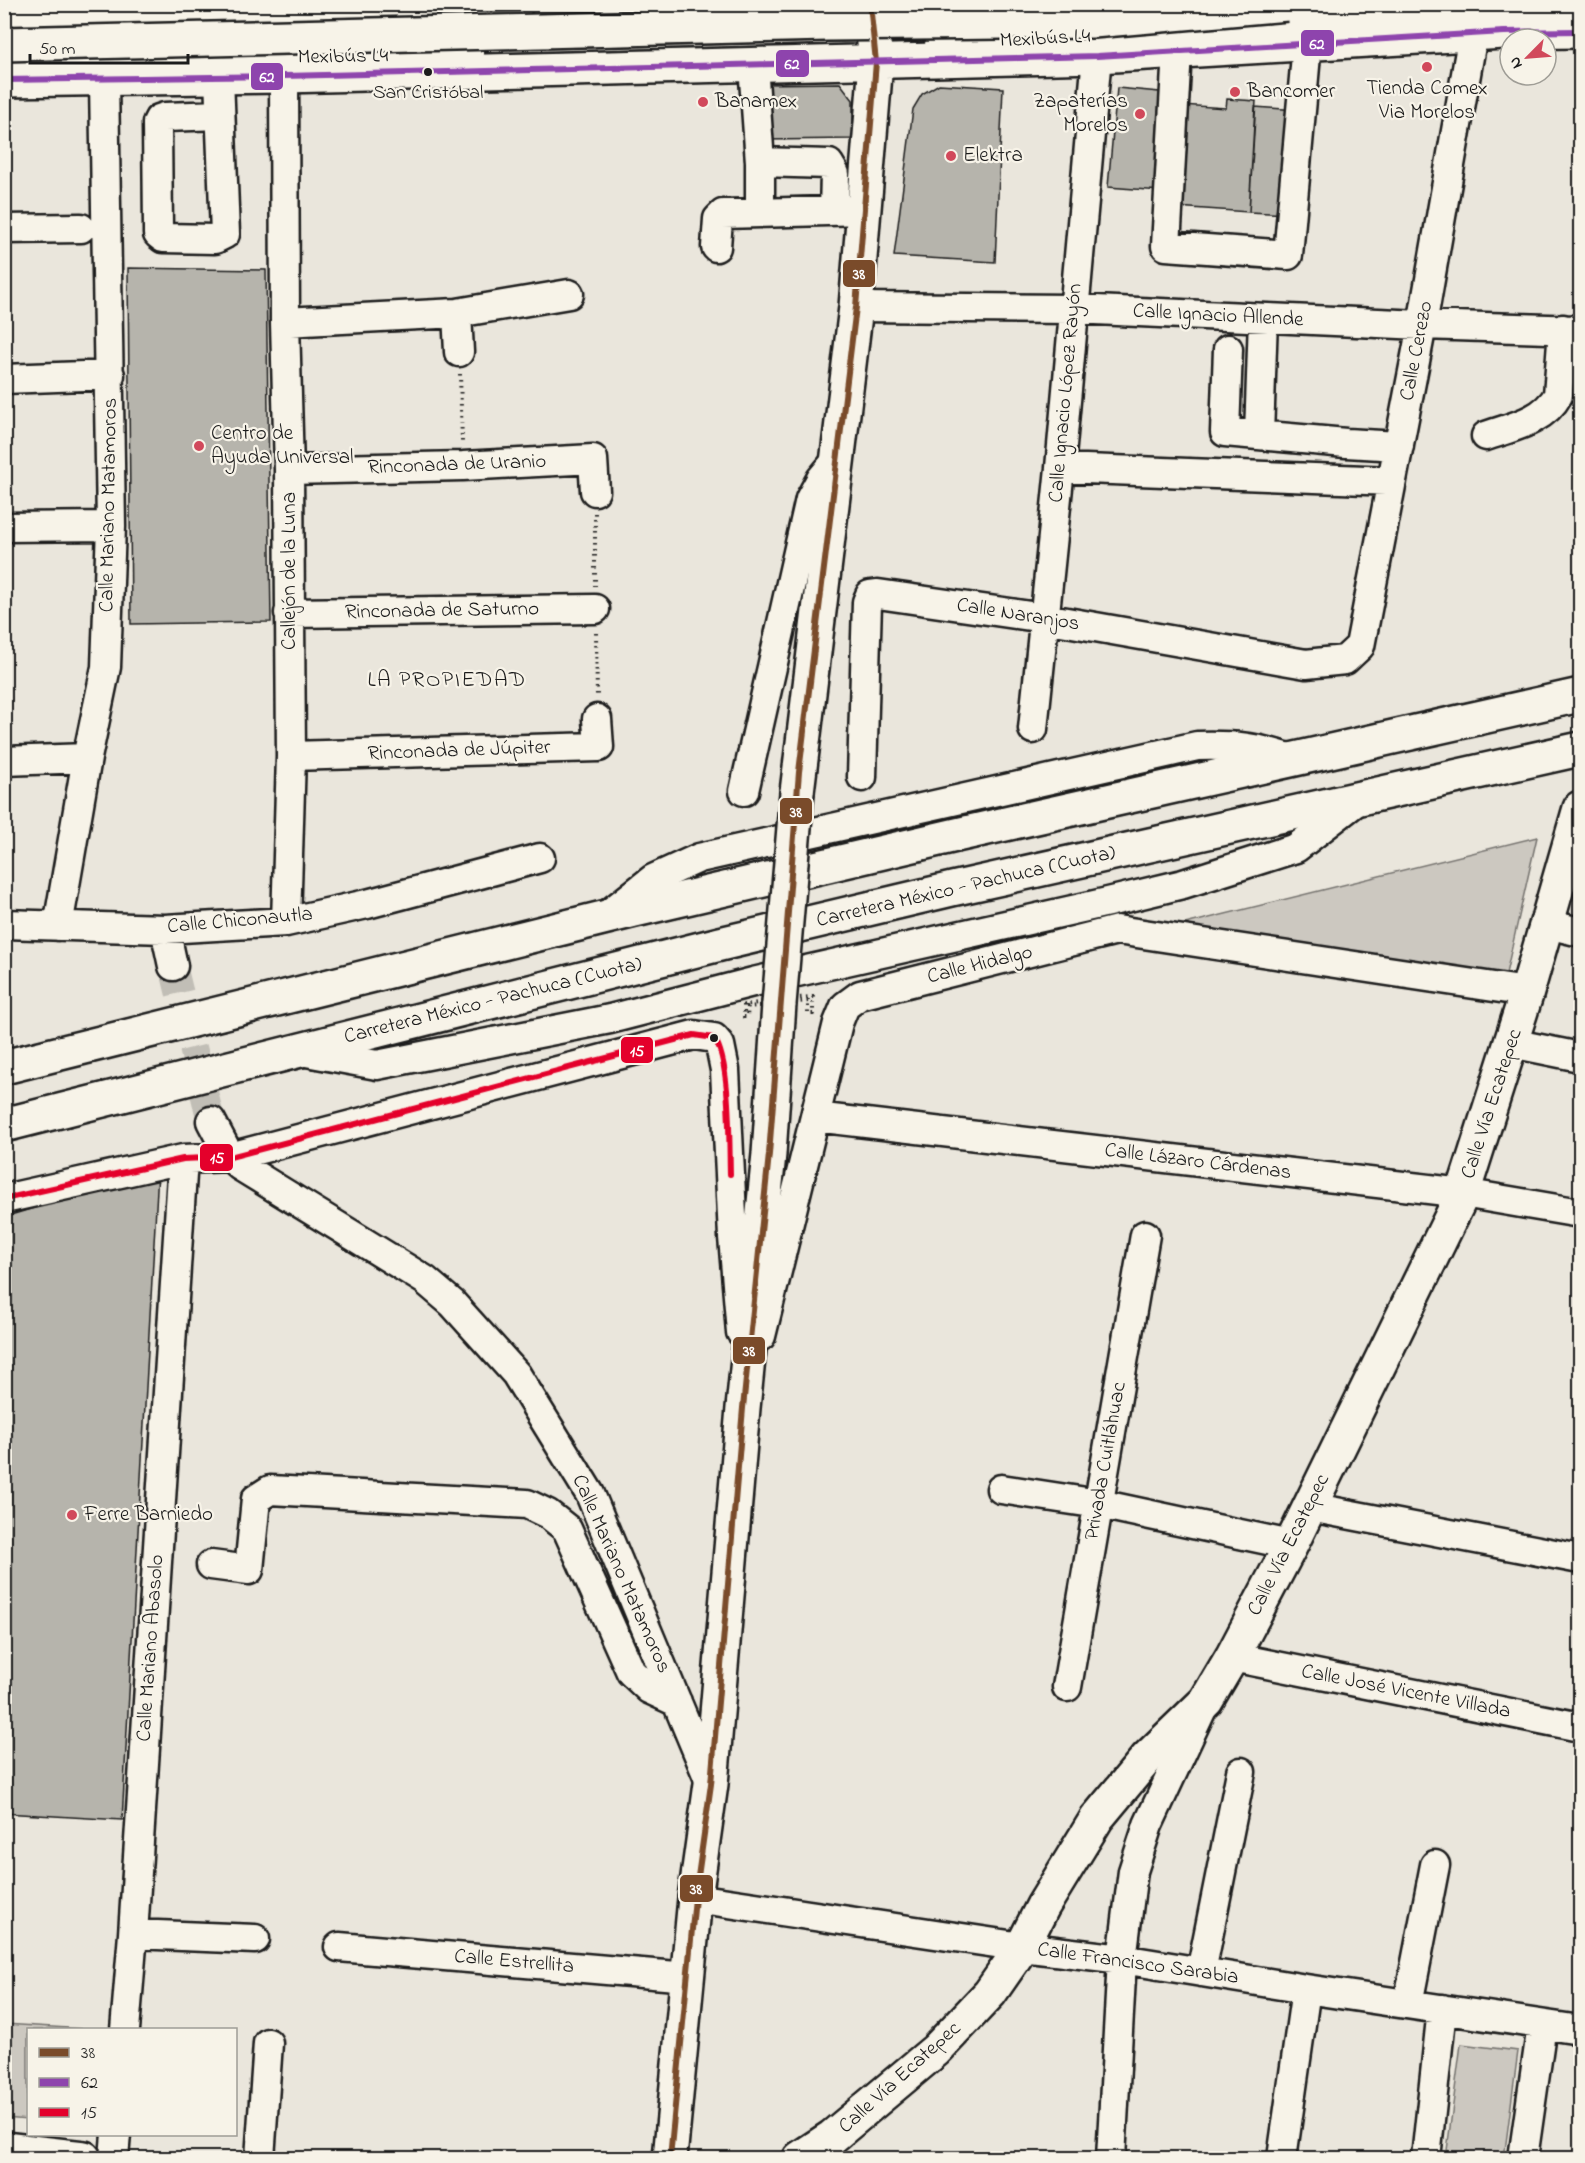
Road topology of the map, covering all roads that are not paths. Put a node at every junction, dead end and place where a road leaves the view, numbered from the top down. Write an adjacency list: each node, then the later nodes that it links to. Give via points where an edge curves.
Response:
1 (516, 4): 4 (main road)
2 (1034, 4): 6 (street, Mexibús L4)
3 (1287, 4): 15 (main road, bridge, via 1093,21)
4 (502, 5): 5 (main road)
5 (355, 6): 7 (main road)
6 (870, 6): 12 (street, Mexibús L4); 18 (main road)
7 (290, 7): 8 (main road)
8 (205, 8): 9 (main road)
9 (67, 10): 11 (main road)
10 (1581, 13): 18 (street, Mexibús L4, via 1304,23)
11 (4, 18)
12 (4, 30)
13 (1581, 31): 14 (main road)
14 (1473, 34): 16 (main road); 39 (street, Calle Cerezo)
15 (4, 44)
16 (1307, 44): 17 (main road); 17 (street, via 1287,255 1166,246)
17 (1177, 51): 19 (main road)
18 (875, 55): 19 (main road); 20 (street, Mexibús L4, via 577,54); 21 (main road); 28 (main road)
19 (1096, 56): 35 (street, Calle Ignacio López Rayón)
20 (4, 62)
21 (753, 65): 22 (main road); 27 (street)
22 (284, 76): 23 (main road); 38 (street, Callejón de la Luna)
23 (219, 78): 25 (main road); 26 (street)
24 (4, 80): 25 (main road)
25 (104, 80): 43 (street, Calle Mariano Matamoros)
26 (220, 115): 26 (street, via 165,117 157,123 158,234 163,238 215,239 225,234)
27 (760, 162): 28 (street, via 829,164); 29 (street)
28 (849, 211): 29 (street); 34 (main road)
29 (760, 213): 32 (street, via 720,216)
30 (81, 228): 31 (street)
31 (4, 229)
32 (716, 247)
33 (568, 294): 36 (street)
34 (856, 307): 35 (street, Calle Ignacio Allende); 48 (main road)
35 (1074, 309): 37 (street, Calle Ignacio Allende); 49 (street, Calle Ignacio López Rayón)
36 (457, 313): 38 (street); 42 (street)
37 (1263, 318): 39 (street, Calle Ignacio Allende); 45 (street)
38 (285, 322): 50 (street, Callejón de la Luna)
39 (1422, 325): 40 (street, Calle Ignacio Allende); 47 (street, Calle Cerezo)
40 (1572, 330): 46 (street, via 1554,402 1539,416)
41 (1228, 350): 45 (street, via 1225,432)
42 (459, 352)
43 (110, 375): 44 (street); 53 (street, Calle Mariano Matamoros)
44 (4, 379)
45 (1259, 435): 47 (street)
46 (1486, 436)
47 (1399, 446): 51 (street, Calle Cerezo)
48 (836, 461): 67 (street, via 810,500); 92 (main road, bridge, via 797,792 795,1001 769,1154)
49 (1060, 468): 51 (street); 57 (street, Calle Ignacio López Rayón)
50 (289, 470): 52 (street, Rinconada de Uranio, via 593,459); 56 (street, Callejón de la Luna)
51 (1392, 481): 58 (street, Calle Cerezo, via 1360,646)
52 (595, 491)
53 (111, 526): 54 (street); 64 (street, Calle Mariano Matamoros, via 106,667)
54 (4, 527)
55 (595, 609): 56 (street, Rinconada de Saturno)
56 (289, 613): 63 (street, Callejón de la Luna)
57 (1044, 618): 58 (street, Calle Naranjos, via 1306,664); 61 (street, Calle Ignacio López Rayón); 66 (street, Calle Naranjos, via 870,595)
58 (1345, 660)
59 (1573, 697): 82 (main road, via 605,917)
60 (597, 719): 63 (street, Rinconada de Júpiter, via 599,747)
61 (1033, 729)
62 (1581, 749): 68 (main road, Carretera México - Pachuca (Cuota))
63 (291, 756): 71 (street, Callejón de la Luna)
64 (87, 758): 65 (street); 74 (street, Calle Mariano Matamoros)
65 (4, 761)
66 (862, 777)
67 (744, 791)
68 (1358, 800): 80 (main road, Carretera México - Pachuca (Cuota), via 952,889); 80 (street, via 1296,849 1183,884 753,982 610,1019 377,1065)
69 (1581, 808): 73 (main road, Calle Vía Ecatepec)
70 (540, 858): 71 (street, Calle Chiconautla)
71 (286, 922): 75 (street, Calle Chiconautla)
72 (4, 924): 74 (street, Calle Chiconautla)
73 (1547, 924): 76 (street); 78 (main road, Calle Vía Ecatepec)
74 (58, 926): 75 (street, Calle Chiconautla)
75 (165, 929): 77 (street)
76 (1581, 932)
77 (174, 966)
78 (1527, 992): 79 (main road, Calle Vía Ecatepec); 83 (street, Calle Hidalgo, via 1117,930 860,995 845,1006 838,1023)
79 (1511, 1043): 81 (street); 88 (main road, Calle Vía Ecatepec)
80 (299, 1051): 85 (main road, Carretera México - Pachuca (Cuota))
81 (1581, 1057)
82 (4, 1067)
83 (815, 1117): 88 (street, Calle Lázaro Cárdenas); 92 (street, Calle Hidalgo)
84 (211, 1121): 86 (street)
85 (4, 1125)
86 (230, 1156): 87 (street); 92 (street, via 694,1035 714,1038 720,1045 725,1070); 102 (street, Calle Mariano Matamoros, via 240,1166 425,1280 452,1303 516,1374 590,1494)
87 (183, 1159): 89 (street); 108 (street, Calle Mariano Abasolo)
88 (1463, 1193): 90 (street, Calle Lázaro Cárdenas); 95 (main road, Calle Vía Ecatepec)
89 (4, 1199)
90 (1581, 1213)
91 (1145, 1235): 94 (street, Privada Cuitláhuac)
92 (744, 1396): 105 (main road)
93 (1001, 1489): 94 (street)
94 (1099, 1504): 96 (street); 100 (street, Privada Cuitláhuac)
95 (1310, 1507): 96 (main road, Calle Vía Ecatepec); 97 (street)
96 (1291, 1545): 99 (main road, Calle Vía Ecatepec)
97 (1581, 1559)
98 (211, 1565): 102 (street, via 249,1570 256,1499 270,1490 527,1504 567,1529 632,1672 649,1689)
99 (1232, 1657): 101 (main road, Calle Vía Ecatepec); 103 (street, Calle José Vicente Villada)
100 (1066, 1687)
101 (1206, 1701): 111 (main road, Calle Vía Ecatepec, via 1147,1758 1097,1818); 112 (street, via 1148,1825 1133,1871)
102 (677, 1702): 105 (street, Calle Mariano Matamoros)
103 (1581, 1727)
104 (1241, 1772): 113 (street)
105 (711, 1784): 107 (main road)
106 (1435, 1865): 116 (street)
107 (695, 1898): 111 (street, Calle Francisco Sarabia); 114 (main road)
108 (133, 1934): 109 (street); 119 (street, Calle Mariano Abasolo)
109 (255, 1939)
110 (339, 1947): 114 (street, Calle Estrellita)
111 (1022, 1947): 112 (street, Calle Francisco Sarabia); 128 (main road, Calle Vía Ecatepec, via 990,1993 936,2050 832,2138)
112 (1122, 1959): 113 (street, Calle Francisco Sarabia); 129 (street)
113 (1201, 1972): 115 (street, Calle Francisco Sarabia)
114 (688, 1977): 127 (main road)
115 (1306, 1989): 116 (street, Calle Francisco Sarabia); 130 (street)
116 (1408, 2004): 117 (street, Calle Francisco Sarabia)
117 (1442, 2009): 118 (street, Calle Francisco Sarabia); 131 (street)
118 (1542, 2025): 120 (street, Calle Francisco Sarabia); 132 (street)
119 (125, 2028)
120 (1581, 2030)
121 (268, 2043): 126 (street)
122 (116, 2136): 125 (street)
123 (4, 2149): 124 (main road)
124 (84, 2158)
125 (114, 2158)
126 (260, 2158)
127 (670, 2158)
128 (800, 2158)
129 (1111, 2158)
130 (1282, 2158)
131 (1426, 2158)
132 (1523, 2158)

